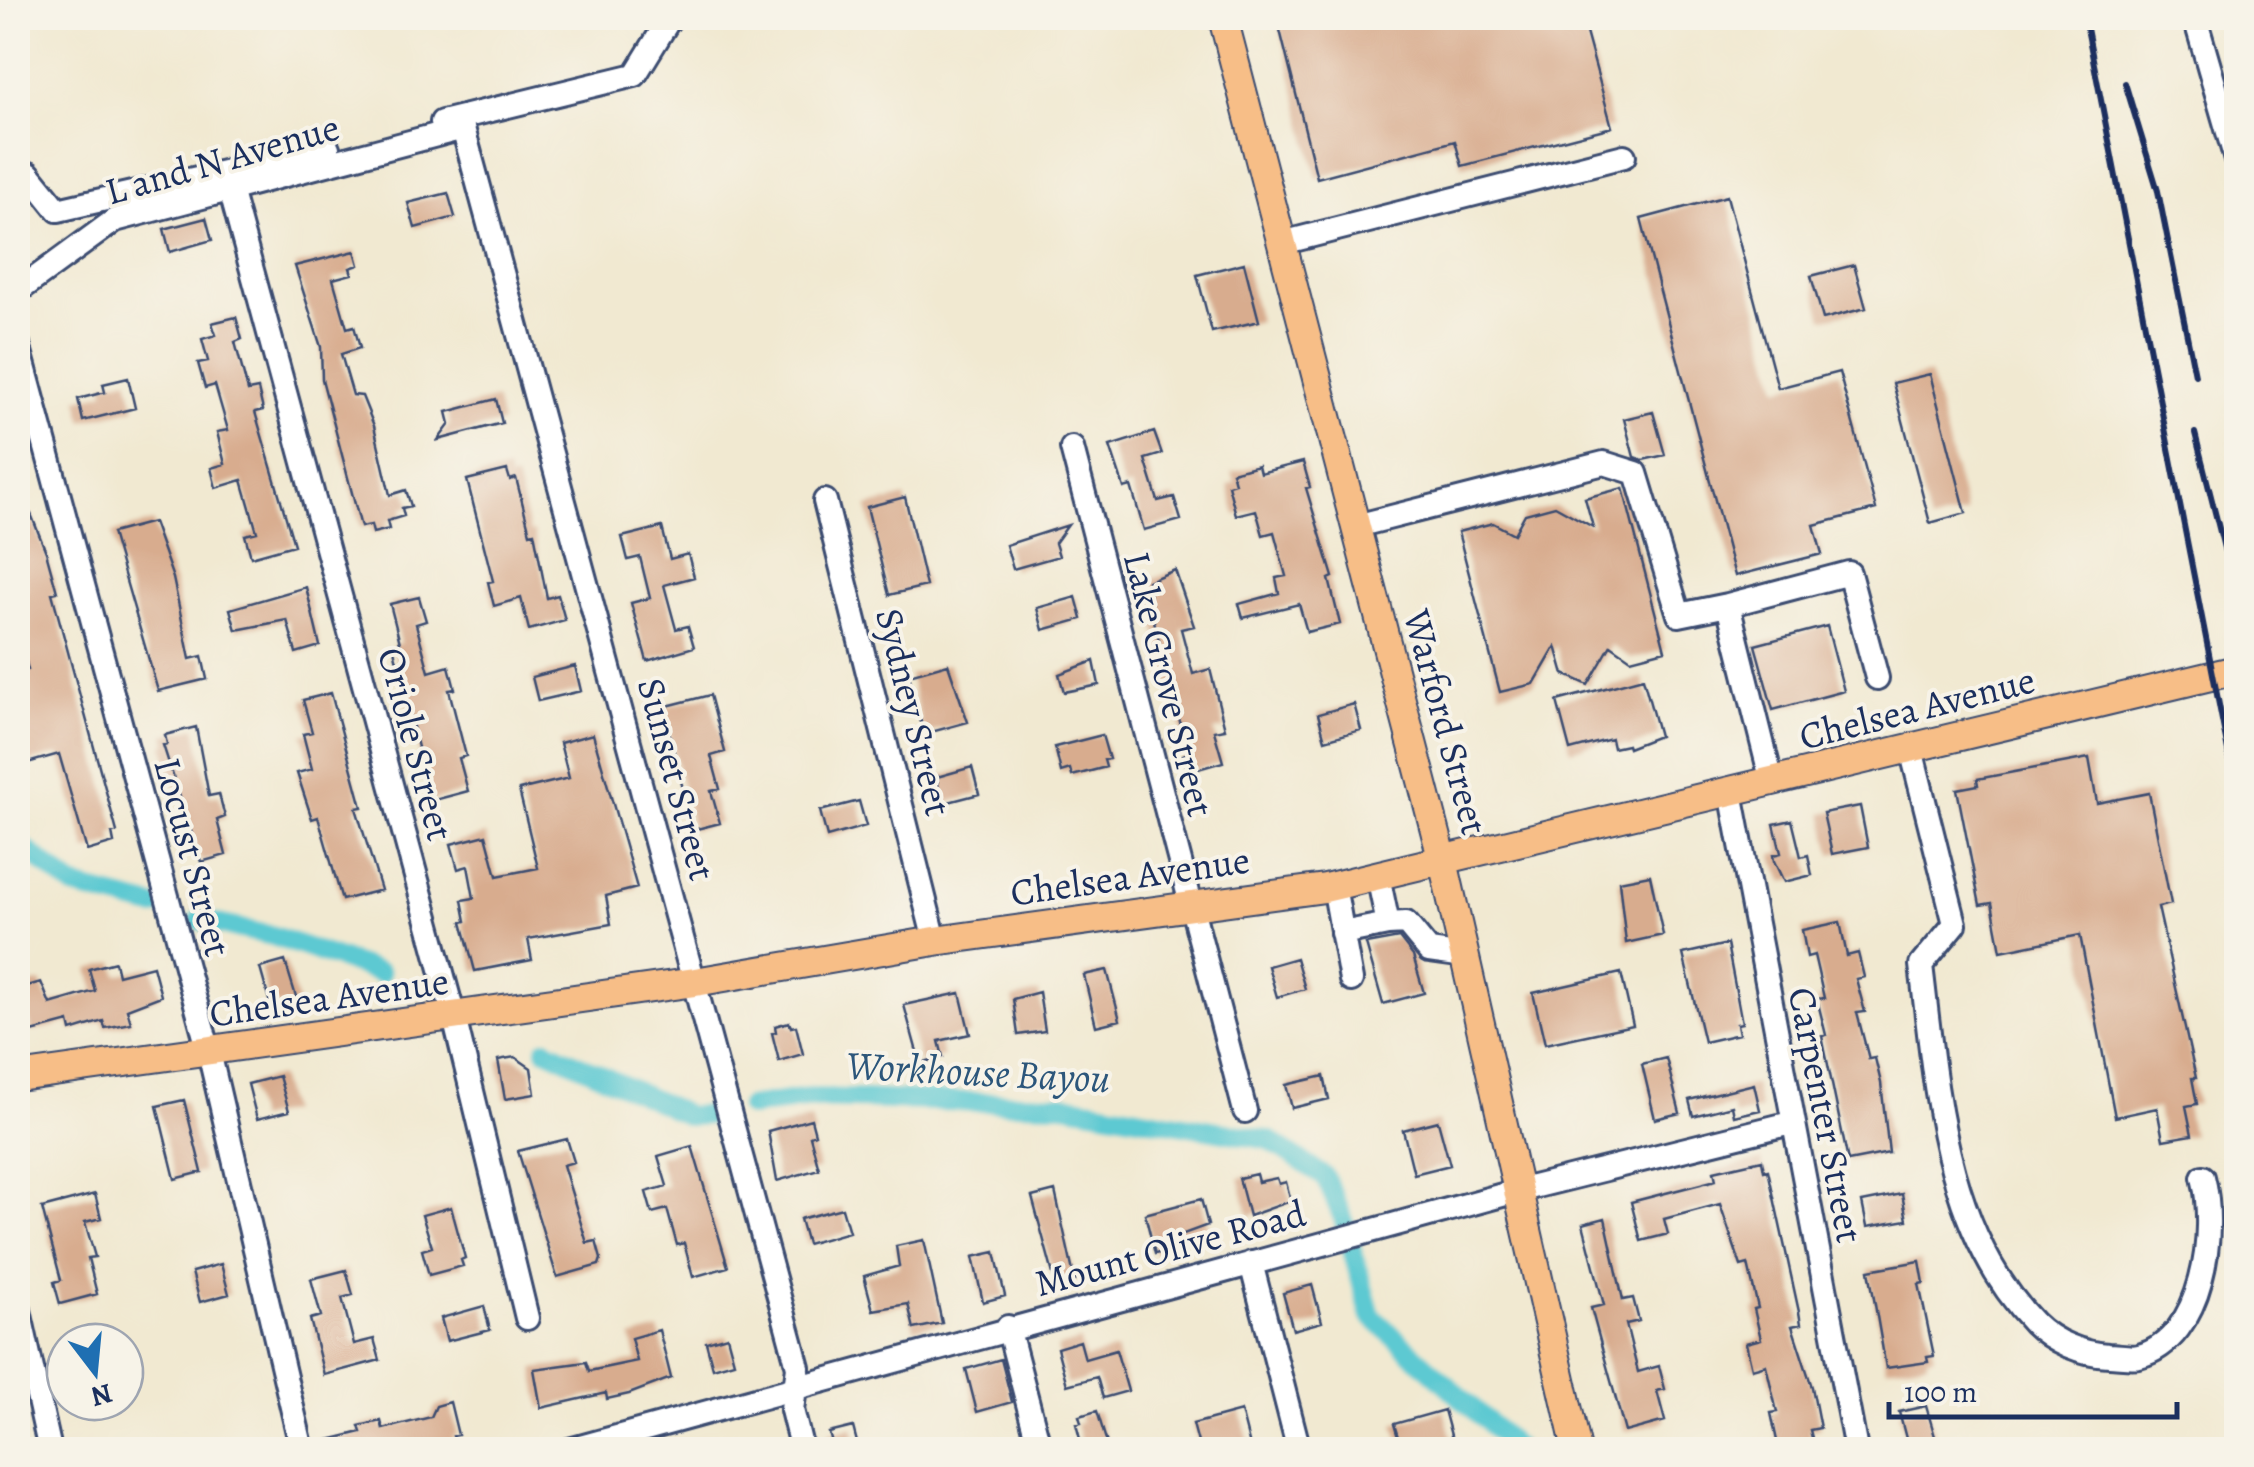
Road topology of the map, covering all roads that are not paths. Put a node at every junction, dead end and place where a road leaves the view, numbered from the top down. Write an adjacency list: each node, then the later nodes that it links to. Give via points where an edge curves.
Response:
1 (670, 18): 7 (street, via 635,76 582,90 58,210)
2 (1223, 18): 9 (main road, Warford Street)
3 (2195, 18): 6 (street)
4 (463, 128): 8 (street, L and N Avenue); 30 (street, Sunset Street)
5 (1624, 156): 9 (street)
6 (2236, 160)
7 (29, 174)
8 (230, 189): 10 (street, L and N Avenue, via 115,220); 31 (street, Oriole Street)
9 (1282, 243): 14 (main road, Warford Street)
10 (18, 292)
11 (18, 344): 32 (street, Locust Street)
12 (1072, 448): 24 (street, Lake Grove Street)
13 (824, 500): 27 (street, Sydney Street)
14 (1356, 526): 15 (street, via 1604,463 1636,473 1679,615); 21 (main road, Warford Street)
15 (1728, 605): 17 (street, via 1849,573); 19 (street)
16 (2236, 670): 18 (main road, Chelsea Avenue)
17 (1876, 678)
18 (1911, 749): 19 (main road, Chelsea Avenue); 36 (street, via 1955,924 1920,965 1948,1155 1971,1224 2003,1283 2035,1324 2067,1346 2138,1356 2162,1344 2190,1308 2210,1252 2211,1209)
19 (1772, 782): 20 (main road, Chelsea Avenue)
20 (1731, 792): 21 (main road, Chelsea Avenue); 35 (street, Carpenter Street)
21 (1443, 861): 22 (main road, Chelsea Avenue); 28 (main road, Warford Street)
22 (1378, 876): 23 (main road, Chelsea Avenue); 25 (street)
23 (1334, 886): 24 (main road, Chelsea Avenue); 26 (street)
24 (1190, 905): 27 (main road, Chelsea Avenue); 34 (street, Lake Grove Street)
25 (1388, 924): 26 (street); 28 (street, via 1406,923 1429,951)
26 (1342, 933): 29 (street)
27 (936, 941): 30 (main road, Chelsea Avenue)
28 (1464, 956): 37 (main road, Warford Street)
29 (1351, 980)
30 (695, 982): 31 (main road, Chelsea Avenue); 42 (street, Sunset Street, via 798,1368)
31 (454, 1017): 32 (main road, Chelsea Avenue); 40 (street, Oriole Street)
32 (209, 1052): 33 (main road, Chelsea Avenue); 44 (street, Locust Street)
33 (18, 1077)
34 (1244, 1111)
35 (1791, 1123): 37 (street, Mount Olive Road); 50 (street, Carpenter Street)
36 (2203, 1178)
37 (1517, 1190): 38 (street, Mount Olive Road); 49 (main road, Warford Street)
38 (1251, 1264): 41 (street, Mount Olive Road); 48 (street)
39 (18, 1306): 43 (street)
40 (526, 1318)
41 (1008, 1327): 42 (street, Mount Olive Road); 47 (street)
42 (795, 1388): 45 (street, Mount Olive Road); 46 (street, Sunset Street, via 792,1410)
43 (50, 1450)
44 (302, 1450)
45 (569, 1450)
46 (802, 1450)
47 (1040, 1450)
48 (1300, 1450)
49 (1577, 1450)
50 (1856, 1450)

